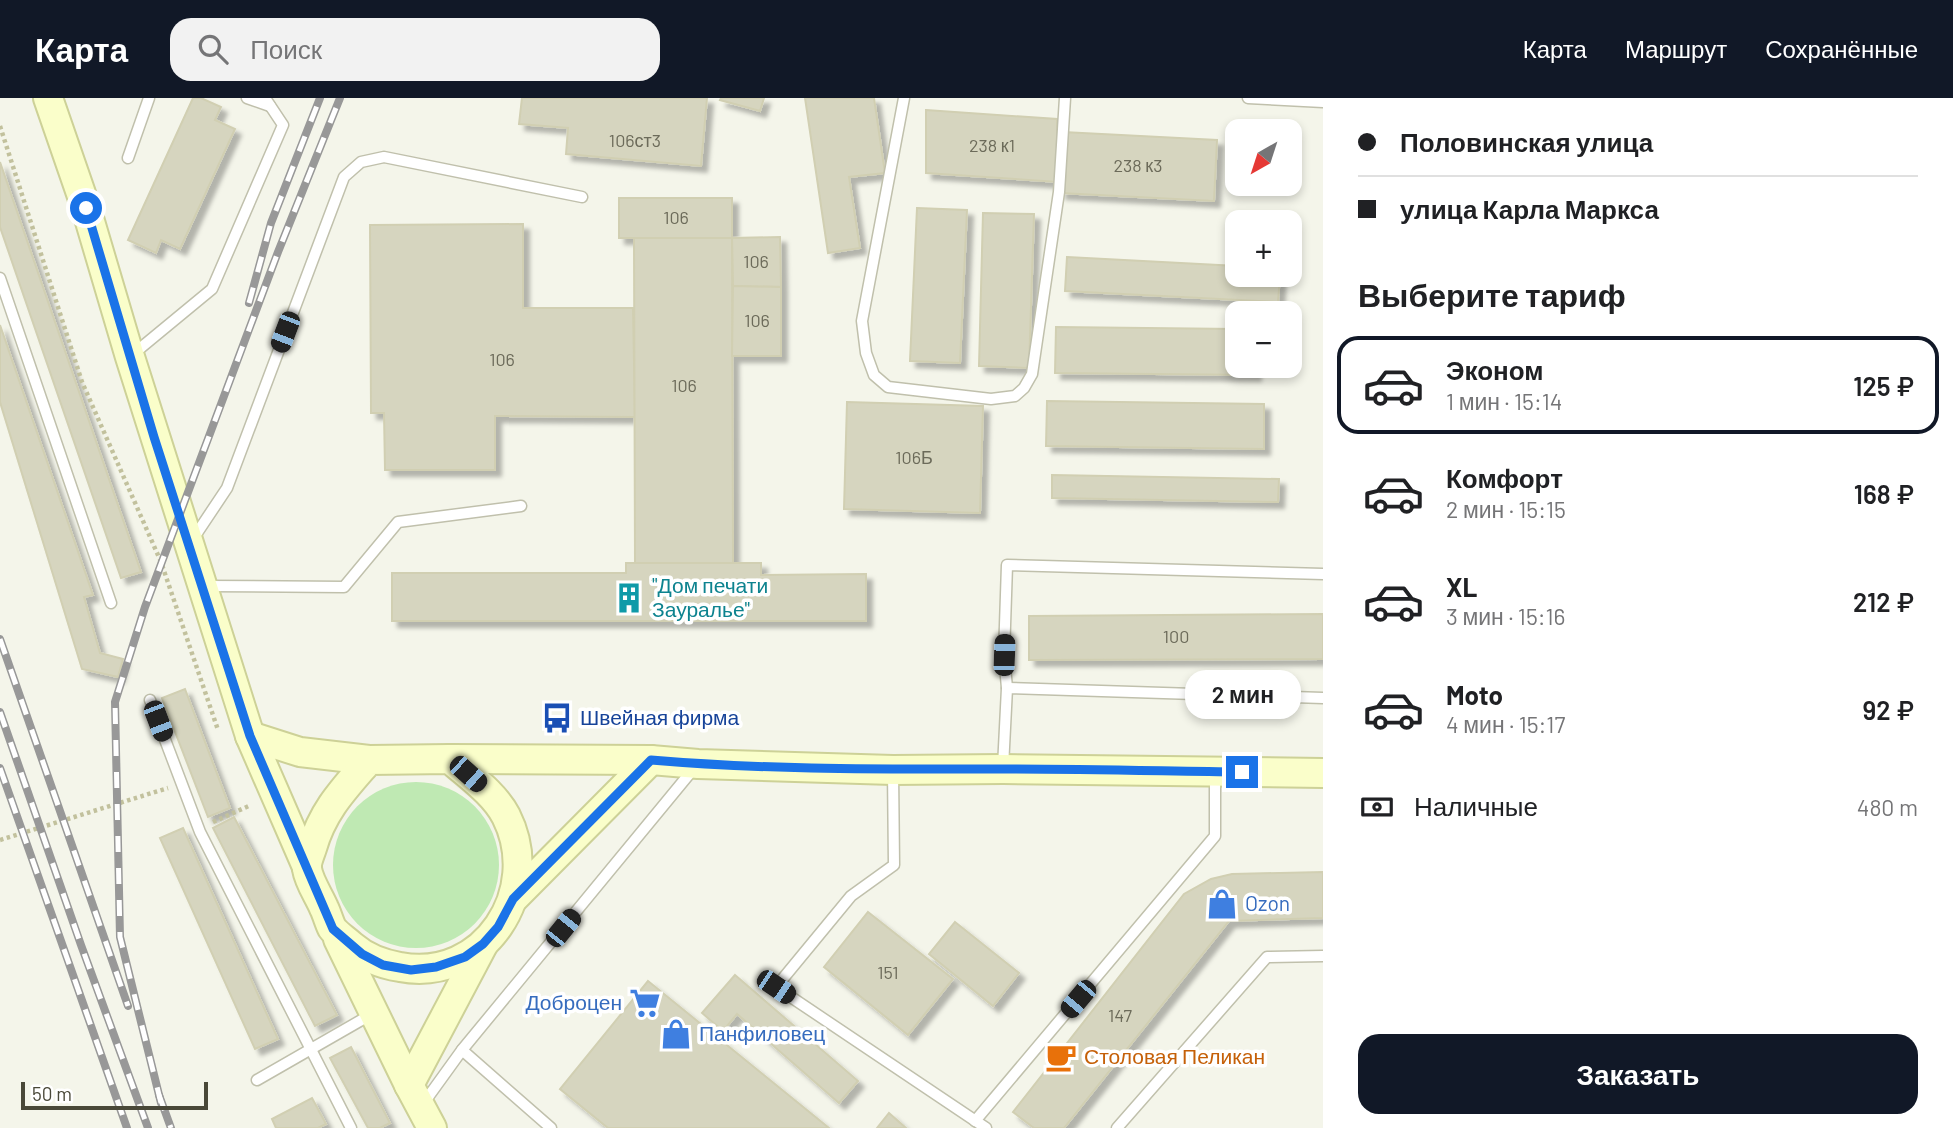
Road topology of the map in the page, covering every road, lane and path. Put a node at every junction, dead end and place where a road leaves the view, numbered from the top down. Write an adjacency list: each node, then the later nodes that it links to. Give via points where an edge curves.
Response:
1 (48, 98): 12 (main road)
2 (149, 98): 9 (lane)
3 (247, 98): 7 (lane)
4 (904, 98): 5 (lane, via 862,321 866,353 874,375 888,387 991,399 1015,396 1032,373 1059,192)
5 (1065, 98)
6 (1248, 98): 8 (lane)
7 (267, 102): 12 (lane, via 283,125 212,289)
8 (1323, 102)
9 (128, 158)
10 (582, 197): 14 (lane, via 384,157 361,162 344,177 227,488)
11 (0, 278): 17 (lane)
12 (130, 357): 14 (main road)
13 (521, 506): 16 (lane, via 398,522 344,587)
14 (188, 545): 16 (main road)
15 (1323, 574): 18 (lane, via 1007,565)
16 (202, 586): 21 (main road)
17 (111, 603)
18 (1007, 688): 19 (lane); 26 (lane)
19 (1323, 698)
20 (150, 700): 30 (lane)
21 (250, 736): 23 (main road, via 300,752); 34 (main road)
22 (450, 759): 23 (main road); 24 (main road); 35 (main road, via 485,789 505,814 519,872)
23 (369, 760): 34 (main road, via 329,808)
24 (651, 760): 25 (main road); 35 (main road)
25 (698, 764): 27 (main road); 41 (lane)
26 (1003, 769): 27 (main road); 28 (main road)
27 (893, 770): 44 (lane, via 894,865 851,896 776,987)
28 (1215, 772): 29 (main road); 44 (lane, via 1214,835)
29 (1323, 773)
30 (182, 784): 32 (lane); 33 (path)
31 (251, 805): 32 (path)
32 (199, 828): 40 (lane)
33 (0, 840)
34 (307, 867): 36 (main road)
35 (513, 899): 37 (main road)
36 (333, 929): 37 (main road, via 362,954 383,965 411,970 465,957); 39 (main road)
37 (483, 944): 43 (main road)
38 (1323, 956): 48 (lane, via 1267,957)
39 (374, 1013): 40 (lane); 43 (main road)
40 (310, 1049): 42 (lane); 45 (lane)
41 (462, 1051): 43 (lane); 46 (lane)
42 (257, 1080)
43 (420, 1107)
44 (975, 1121): 47 (lane)
45 (351, 1128)
46 (551, 1128)
47 (986, 1128)
48 (1117, 1128)

